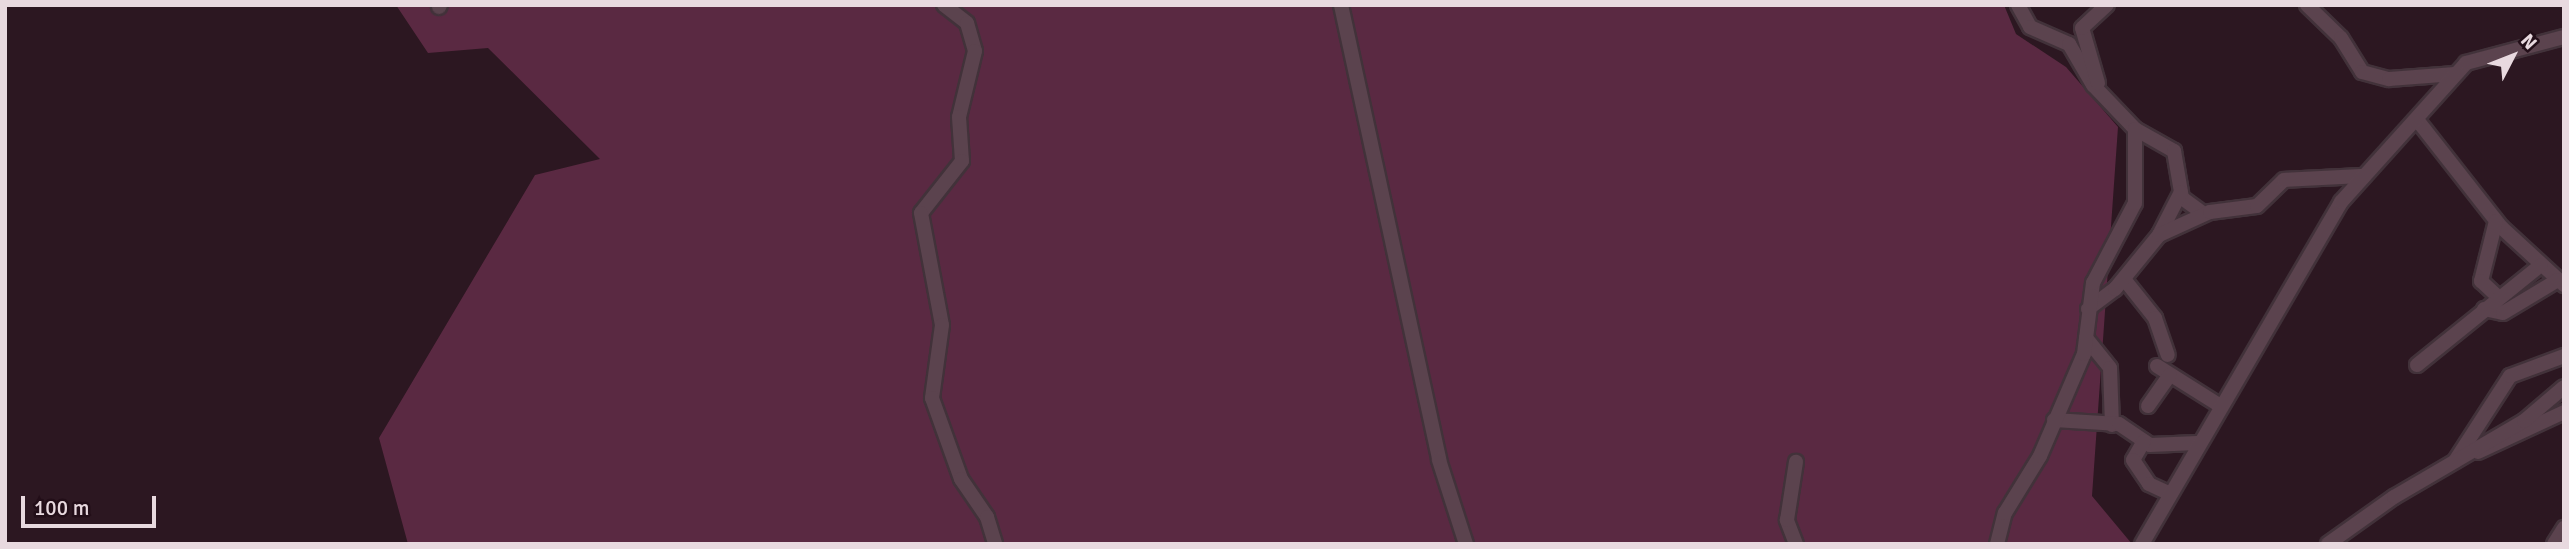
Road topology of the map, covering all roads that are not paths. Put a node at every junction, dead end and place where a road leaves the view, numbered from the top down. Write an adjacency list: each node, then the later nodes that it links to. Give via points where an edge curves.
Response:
1 (944, 5): 40 (street, via 967,23 975,51 959,117 962,161 921,213 942,325 932,398 961,480 987,517)
2 (1341, 5): 41 (street, via 1439,460)
3 (2018, 5): 8 (street, via 2030,27 2069,44)
4 (2107, 5): 8 (street, via 2082,28)
5 (2307, 5): 7 (street, via 2341,38 2362,72 2389,79)
6 (2564, 37): 7 (street, via 2480,57)
7 (2455, 74): 9 (street)
8 (2102, 94): 10 (street)
9 (2418, 121): 11 (street); 14 (street)
10 (2135, 129): 12 (street, via 2178,156); 20 (street, via 2135,203 2116,230)
11 (2364, 176): 13 (street, via 2284,180 2257,206); 29 (street, via 2328,220)
12 (2181, 192): 13 (street); 15 (street)
13 (2204, 214): 15 (street)
14 (2496, 221): 16 (street); 19 (street, via 2481,281)
15 (2159, 235): 17 (street)
16 (2541, 265): 18 (street); 19 (street)
17 (2123, 279): 20 (street); 23 (street, via 2155,318)
18 (2561, 283): 21 (street, via 2505,312)
19 (2497, 296): 21 (street)
20 (2088, 309): 22 (street)
21 (2484, 309): 25 (street)
22 (2086, 338): 32 (street); 33 (street, via 2110,368)
23 (2168, 355)
24 (2564, 356): 37 (street, via 2510,376)
25 (2417, 365)
26 (2157, 366): 27 (street)
27 (2170, 375): 29 (street); 30 (street)
28 (2564, 387): 37 (street, via 2525,421)
29 (2219, 405): 35 (street)
30 (2148, 406)
31 (2564, 412): 37 (street)
32 (2054, 420): 33 (street); 43 (street, via 2005,513)
33 (2112, 425): 34 (street)
34 (2144, 441): 35 (street); 38 (street, via 2133,460 2149,484)
35 (2197, 443): 38 (street)
36 (1796, 462): 42 (street, via 1787,520)
37 (2449, 466): 45 (street)
38 (2168, 494): 44 (street)
39 (2564, 528): 46 (street)
40 (995, 544)
41 (1466, 544)
42 (1796, 544)
43 (1997, 544)
44 (2142, 544)
45 (2328, 544)
46 (2554, 544)

